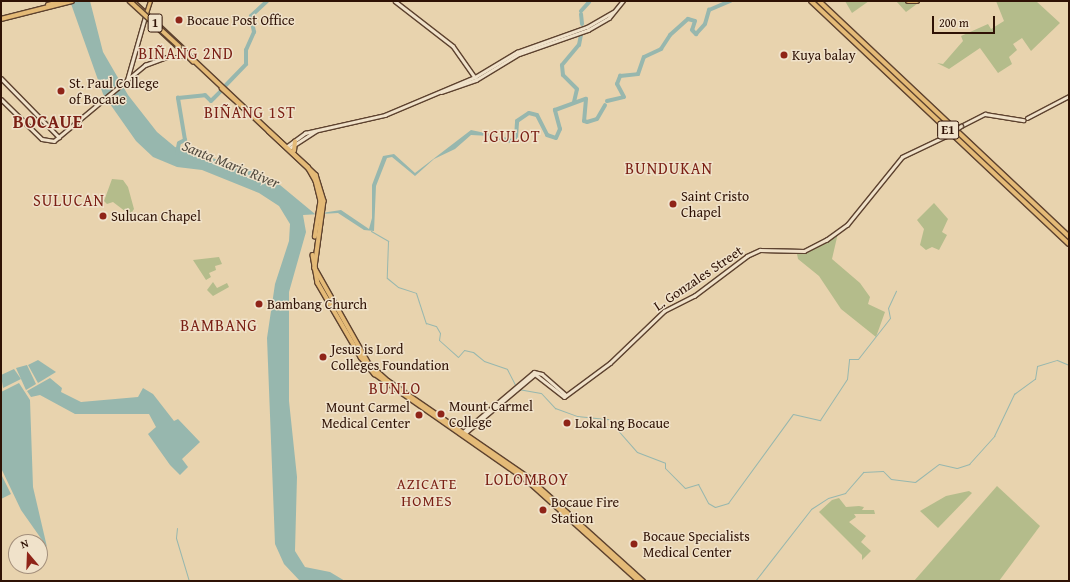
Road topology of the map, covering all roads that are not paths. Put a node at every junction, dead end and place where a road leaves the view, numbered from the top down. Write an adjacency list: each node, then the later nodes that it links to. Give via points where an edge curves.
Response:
1 (63, 1): 18 (highway)
2 (129, 1): 17 (main road, 1); 19 (highway, 1, bridge)
3 (133, 1): 14 (main road, 1)
4 (150, 1): 14 (main road)
5 (396, 1): 22 (street, via 453,46)
6 (623, 1): 22 (street, via 613,12 587,29 517,52)
7 (807, 1): 15 (highway)
8 (811, 1): 15 (highway, E1)
9 (819, 1): 16 (highway, E1)
10 (822, 1): 16 (highway)
11 (908, 1): 12 (highway)
12 (917, 1)
13 (70, 2): 18 (highway)
14 (146, 13): 19 (main road, 1)
15 (827, 16): 35 (highway, E1)
16 (835, 16): 34 (highway, E1)
17 (145, 17): 19 (main road, 1); 23 (street)
18 (1, 18)
19 (185, 51): 20 (highway, 1)
20 (190, 57): 23 (street, via 155,60); 31 (highway, 1)
21 (1, 78): 29 (street)
22 (476, 79): 28 (street, via 434,93 375,118)
23 (127, 80): 29 (street)
24 (1069, 96): 26 (street)
25 (1, 99): 29 (street, via 42,139 54,141)
26 (1027, 118)
27 (1023, 120): 36 (street, L. Gonzales Street, bridge, via 984,114 902,157 847,225 826,240 804,251 760,250 739,261 694,296 664,311 610,363 565,396 540,372 513,389)
28 (320, 129): 30 (street); 31 (street, via 304,133)
29 (58, 138)
30 (295, 142): 31 (street); 32 (highway)
31 (288, 147): 32 (highway, 1); 33 (highway, 1, via 314,176)
32 (294, 151): 33 (highway, 1, via 318,180)
33 (322, 207): 36 (highway, 1, via 315,251 317,273 363,356 388,381)
34 (1069, 237)
35 (1069, 244)
36 (462, 434): 37 (highway, 1, via 527,480); 38 (highway, 1, via 529,478)
37 (639, 581)
38 (643, 581)

